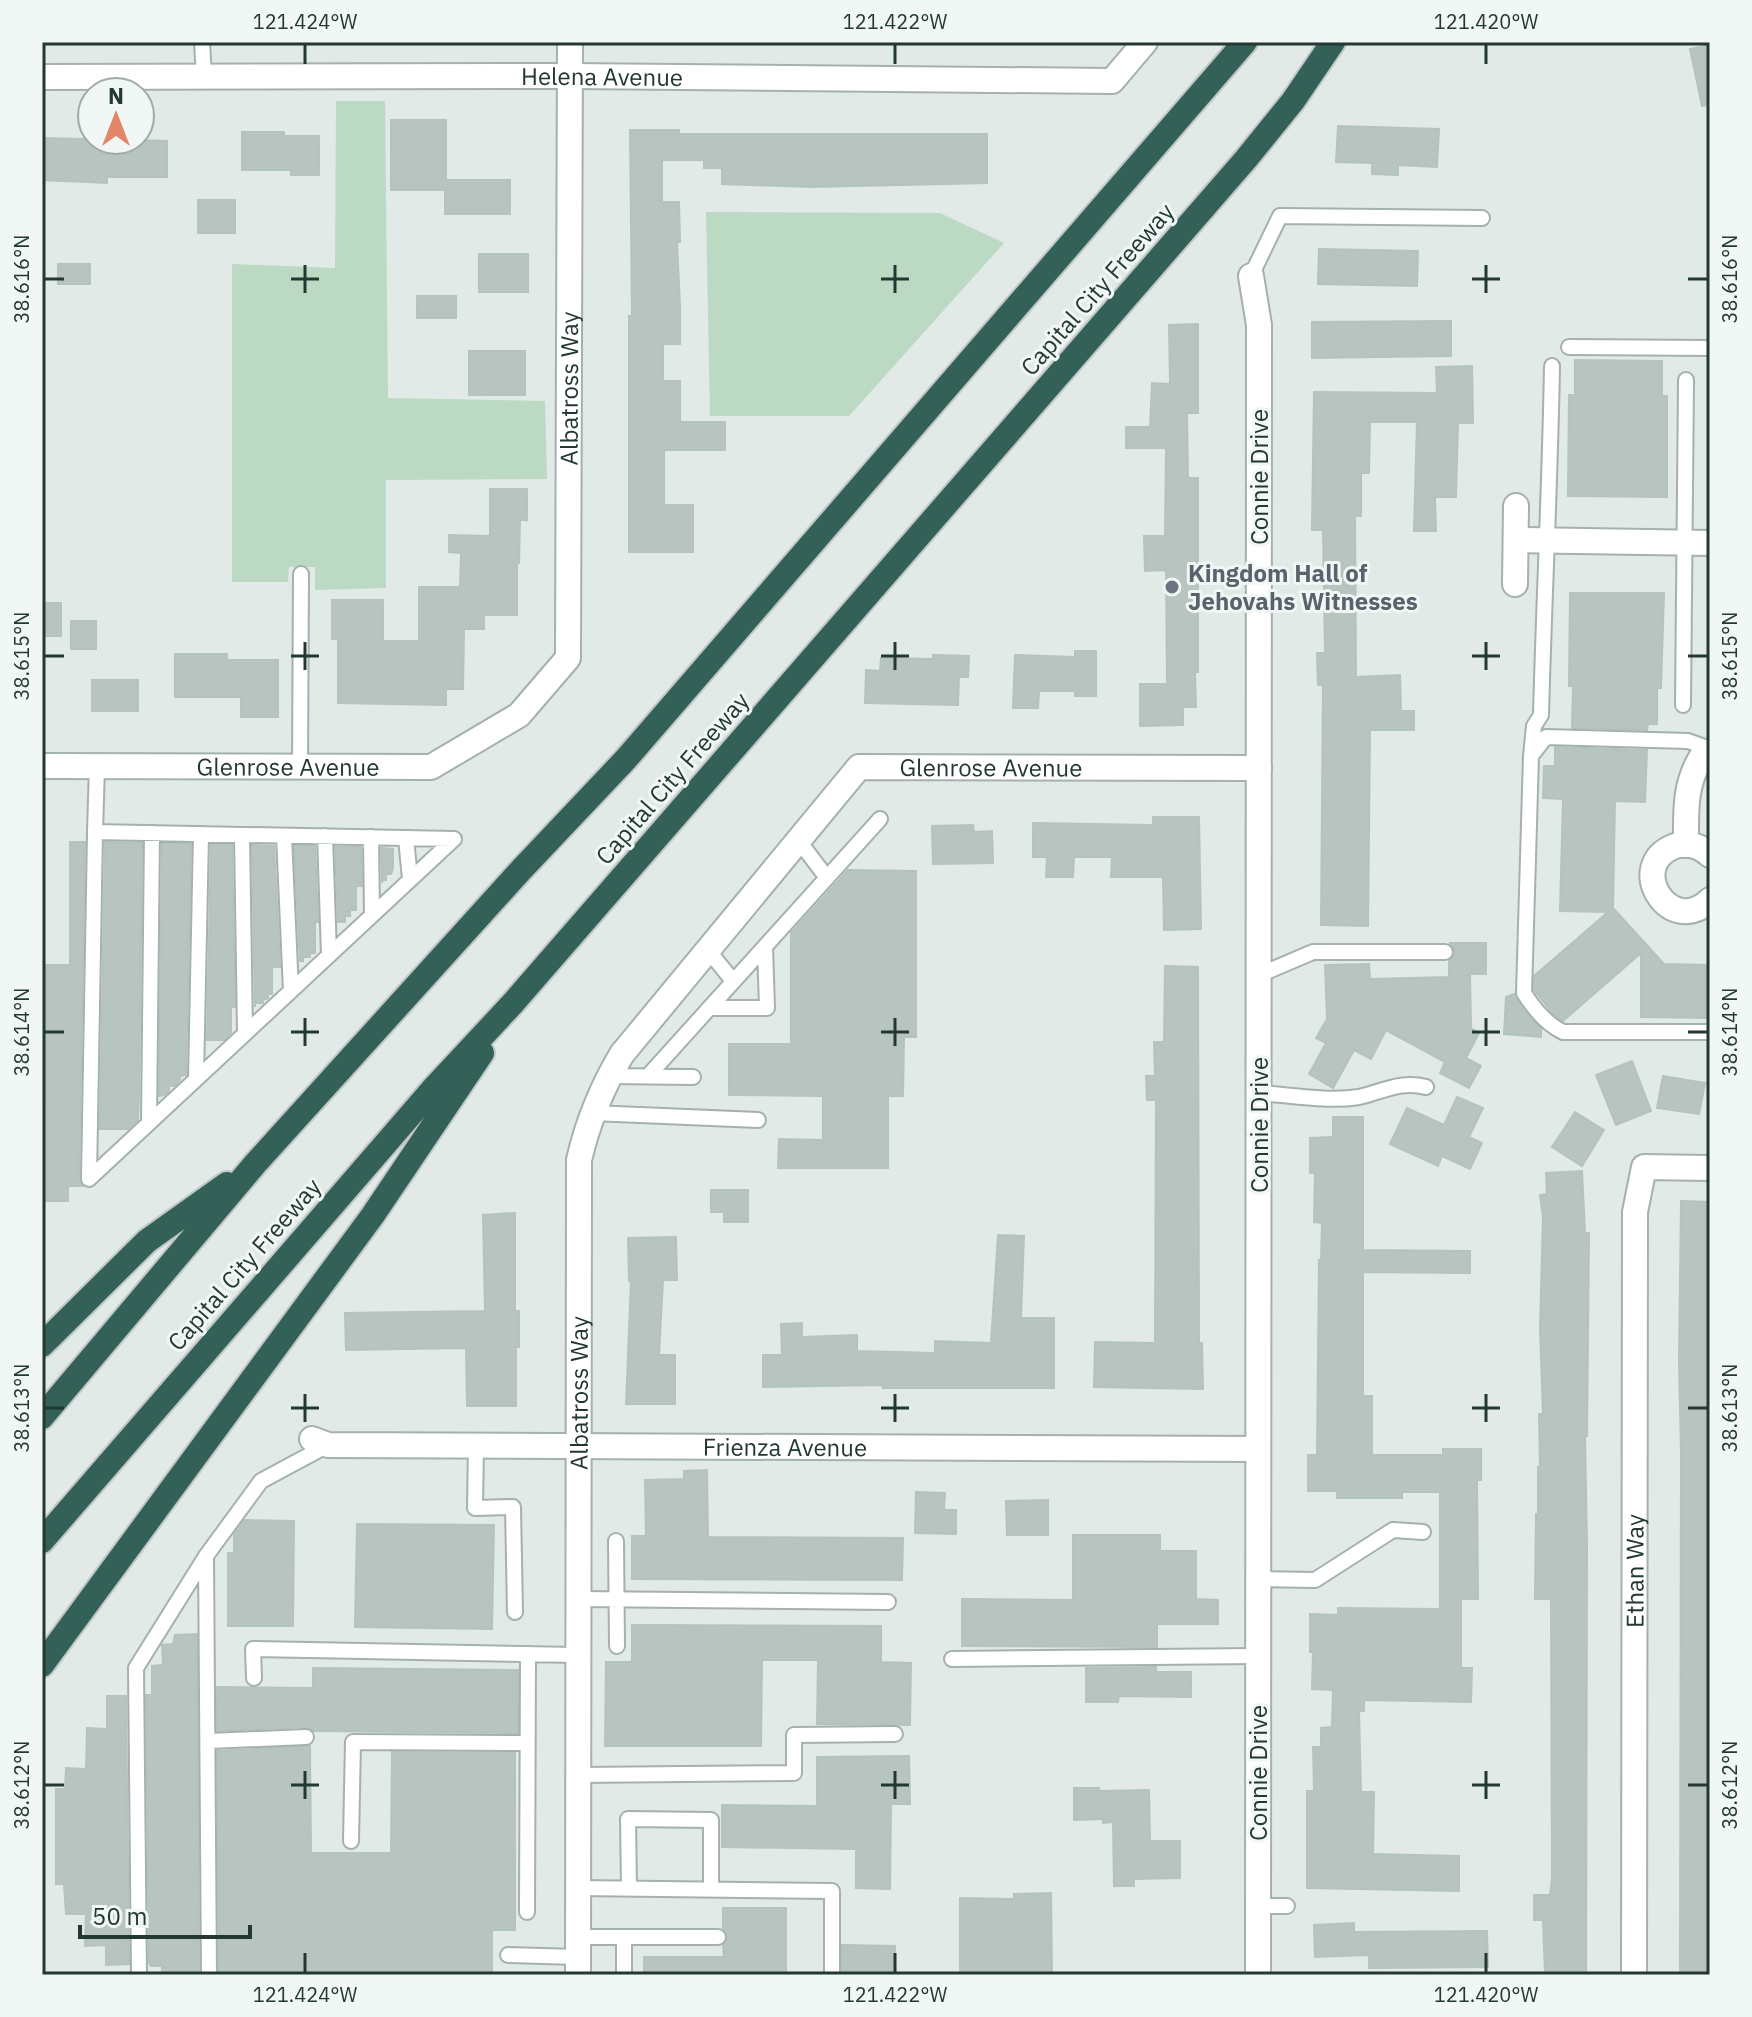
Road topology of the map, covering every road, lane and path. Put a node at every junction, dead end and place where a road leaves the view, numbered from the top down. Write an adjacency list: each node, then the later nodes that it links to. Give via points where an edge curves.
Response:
1 (202, 42): 9 (lane)
2 (570, 42): 7 (street, Albatross Way)
3 (1145, 42): 7 (street, Helena Avenue, via 1112,81)
4 (1245, 42): 69 (highway, Capital City Freeway, via 626,759)
5 (1333, 42): 10 (highway, Capital City Freeway)
6 (1341, 42): 10 (highway)
7 (569, 76): 9 (street, Helena Avenue); 25 (street, Albatross Way, via 568,658)
8 (42, 77): 9 (street, Helena Avenue)
9 (204, 77)
10 (1293, 101): 56 (highway, Capital City Freeway)
11 (1482, 218): 12 (lane, via 1280,216)
12 (1251, 276): 31 (street, Connie Drive, via 1259,325)
13 (1569, 347): 14 (lane)
14 (1710, 348)
15 (1552, 366): 19 (lane)
16 (1686, 380): 20 (lane)
17 (1516, 506): 18 (street)
18 (1516, 540): 19 (street); 23 (street)
19 (1548, 540): 20 (street); 27 (lane, via 1541,715 1534,726)
20 (1684, 543): 21 (street); 24 (lane)
21 (1710, 543)
22 (301, 574): 30 (lane)
23 (1515, 584)
24 (1683, 705)
25 (519, 715): 30 (street, Glenrose Avenue, via 431,767)
26 (1710, 752): 27 (lane, via 1688,741 1546,737); 42 (street, via 1691,774)
27 (1531, 756): 58 (lane, via 1524,993 1532,1006 1563,1032)
28 (42, 766): 29 (street, Glenrose Avenue)
29 (97, 766): 30 (street, Glenrose Avenue); 33 (lane)
30 (300, 767)
31 (1259, 768): 41 (street, Glenrose Avenue, via 859,767); 53 (street, Connie Drive)
32 (880, 819): 45 (lane)
33 (95, 832): 34 (lane); 68 (lane, via 89,1179)
34 (152, 833): 35 (lane); 68 (lane)
35 (201, 834): 36 (lane); 63 (lane)
36 (242, 835): 37 (lane); 59 (lane)
37 (284, 836): 38 (lane); 55 (lane)
38 (325, 836): 39 (lane); 52 (lane)
39 (371, 837): 40 (lane); 48 (lane)
40 (406, 838): 46 (lane); 46 (lane, via 454,839)
41 (799, 841): 44 (street, Glenrose Avenue); 45 (lane)
42 (1686, 845): 43 (street); 47 (street, via 1672,847 1656,863 1652,874 1657,895 1685,911)
43 (1710, 855)
44 (772, 874): 50 (street, Albatross Way)
45 (827, 878): 49 (lane)
46 (410, 879): 48 (lane)
47 (1710, 900)
48 (372, 915): 52 (lane)
49 (765, 947): 54 (lane); 57 (lane, via 767,1008)
50 (708, 950): 54 (lane); 60 (street, Albatross Way)
51 (1445, 952): 53 (lane, via 1313,952)
52 (329, 955): 55 (lane)
53 (1259, 975): 65 (street, Connie Drive)
54 (733, 981): 57 (lane)
55 (291, 991): 59 (lane)
56 (514, 1002): 78 (highway, Capital City Freeway); 91 (highway, via 373,1215)
57 (709, 1008): 61 (lane)
58 (1710, 1032)
59 (245, 1033): 63 (lane)
60 (609, 1076): 61 (lane); 66 (street, Albatross Way)
61 (648, 1076): 62 (lane)
62 (693, 1077)
63 (196, 1079): 68 (lane)
64 (1426, 1087): 65 (lane, via 1400,1085 1358,1097)
65 (1259, 1093): 76 (street, Connie Drive)
66 (592, 1113): 67 (lane); 75 (street, Albatross Way, via 579,1160)
67 (758, 1120)
68 (149, 1123)
69 (255, 1164): 71 (highway, via 147,1241); 72 (highway, Capital City Freeway)
70 (1710, 1168): 114 (street, Ethan Way, via 1644,1167 1635,1212)
71 (42, 1345)
72 (42, 1417)
73 (320, 1442): 74 (street, Frienza Avenue); 80 (lane, via 261,1481)
74 (476, 1445): 75 (street, Frienza Avenue); 85 (lane, via 475,1508 513,1507)
75 (577, 1446): 76 (street, Frienza Avenue); 82 (street, Albatross Way)
76 (1258, 1449): 81 (street, Connie Drive)
77 (1423, 1532): 81 (lane, via 1393,1530 1315,1580)
78 (42, 1541)
79 (616, 1541): 83 (lane)
80 (206, 1556): 95 (lane); 109 (lane, via 136,1668)
81 (1258, 1579): 89 (street, Connie Drive)
82 (577, 1599): 83 (lane); 88 (street, Albatross Way)
83 (616, 1599): 84 (lane); 86 (lane)
84 (888, 1602)
85 (515, 1612)
86 (617, 1646)
87 (528, 1654): 88 (lane); 92 (lane, via 253,1649); 96 (lane)
88 (577, 1655): 97 (street, Albatross Way)
89 (1258, 1656): 90 (lane); 102 (street, Connie Drive)
90 (952, 1659)
91 (42, 1665)
92 (254, 1678)
93 (895, 1734): 97 (lane, via 794,1735 794,1773)
94 (306, 1737): 95 (lane)
95 (209, 1741): 110 (lane)
96 (527, 1743): 98 (lane, via 353,1742); 104 (lane)
97 (578, 1775): 99 (street, Albatross Way)
98 (351, 1841)
99 (578, 1888): 100 (lane); 108 (street, Albatross Way)
100 (629, 1888): 101 (lane); 101 (lane, via 628,1819 711,1820)
101 (711, 1890): 112 (lane, via 832,1891)
102 (1258, 1906): 103 (lane); 113 (street, Connie Drive)
103 (1287, 1906)
104 (527, 1912)
105 (624, 1937): 106 (lane); 108 (lane); 111 (lane)
106 (718, 1937)
107 (508, 1955): 108 (lane)
108 (578, 1956)
109 (139, 1975)
110 (209, 1975)
111 (624, 1975)
112 (832, 1975)
113 (1258, 1975)
114 (1634, 1975)

